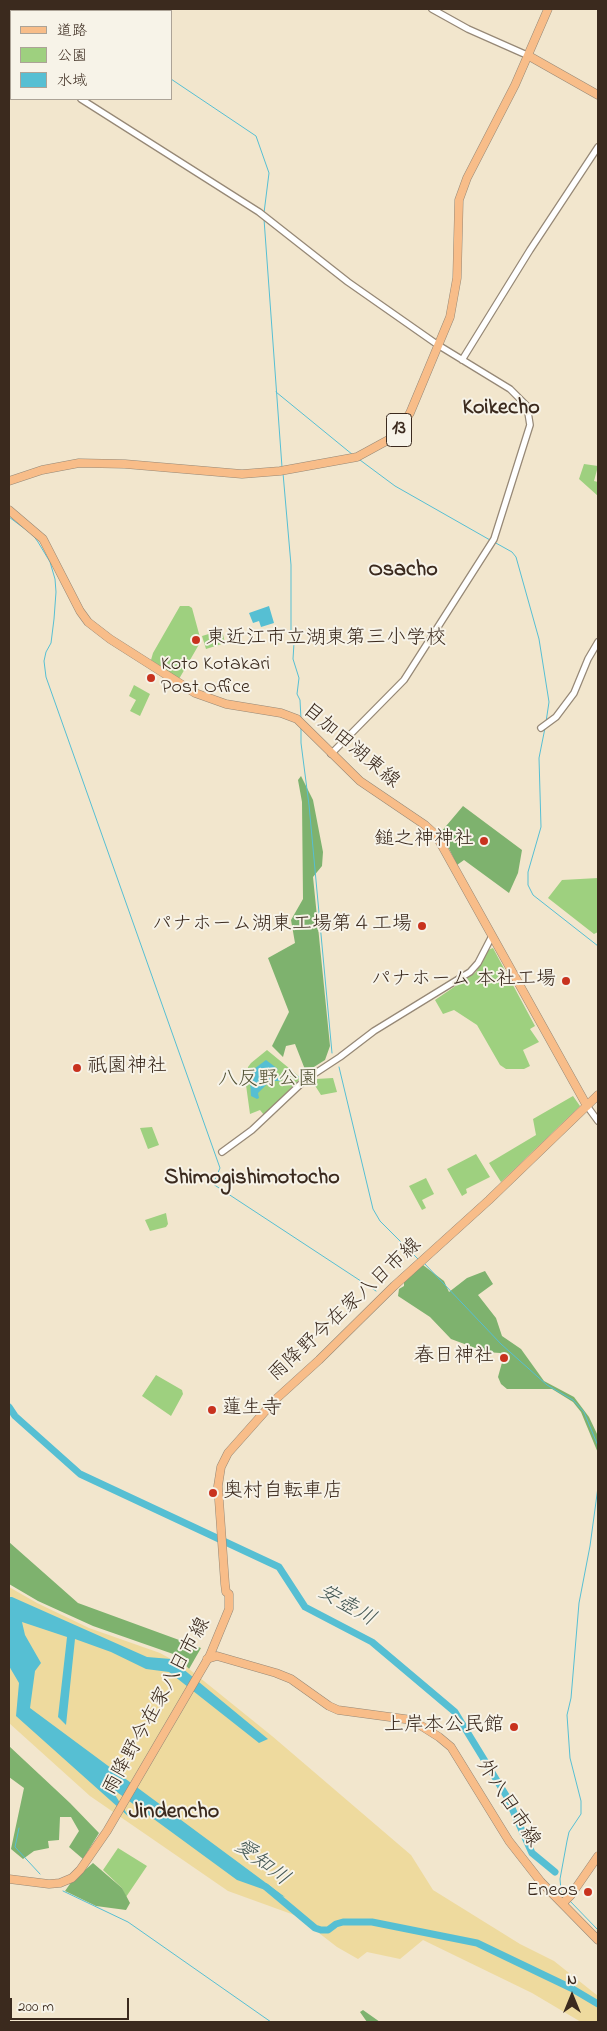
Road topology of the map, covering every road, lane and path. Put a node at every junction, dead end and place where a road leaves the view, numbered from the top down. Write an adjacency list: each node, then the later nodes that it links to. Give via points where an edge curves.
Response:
1 (432, 9): 3 (street, via 468,30)
2 (548, 9): 3 (main road, 13)
3 (528, 56): 4 (main road); 7 (main road, 13, via 459,200 456,290 450,317)
4 (598, 95)
5 (83, 100): 7 (street, via 259,212 348,282)
6 (598, 147): 8 (street)
7 (438, 345): 8 (street); 9 (main road, 13, via 404,423 390,439 357,457 257,474 79,462)
8 (462, 360): 13 (street, via 515,393 527,406 529,415 530,425 492,541 404,680)
9 (9, 482)
10 (9, 510): 13 (main road, 目加田湖東線, via 43,539 80,611 88,622 110,639 195,693 226,704 281,713 297,719)
11 (598, 642): 12 (street, via 574,693 560,712)
12 (541, 728)
13 (331, 754): 14 (main road, 目加田湖東線, via 360,781 436,835)
14 (492, 936): 16 (main road, 目加田湖東線); 18 (street, via 470,972 374,1031 305,1080 252,1130)
15 (598, 1095): 16 (main road, 雨降野今在家八日市線)
16 (587, 1106): 17 (street); 19 (main road, 雨降野今在家八日市線, via 276,1399 228,1453 220,1467 218,1486 229,1609 220,1636)
17 (598, 1121)
18 (222, 1152)
19 (207, 1659): 21 (main road, 雨降野今在家八日市線, via 87,1862 72,1878 60,1883); 22 (main road, 外八日市線, via 217,1656 291,1679 338,1710 393,1716 412,1720 424,1727 451,1747 509,1842 541,1882)
20 (598, 1856): 22 (main road)
21 (9, 1878)
22 (567, 1900): 23 (main road, 外八日市線)
23 (598, 1940)

